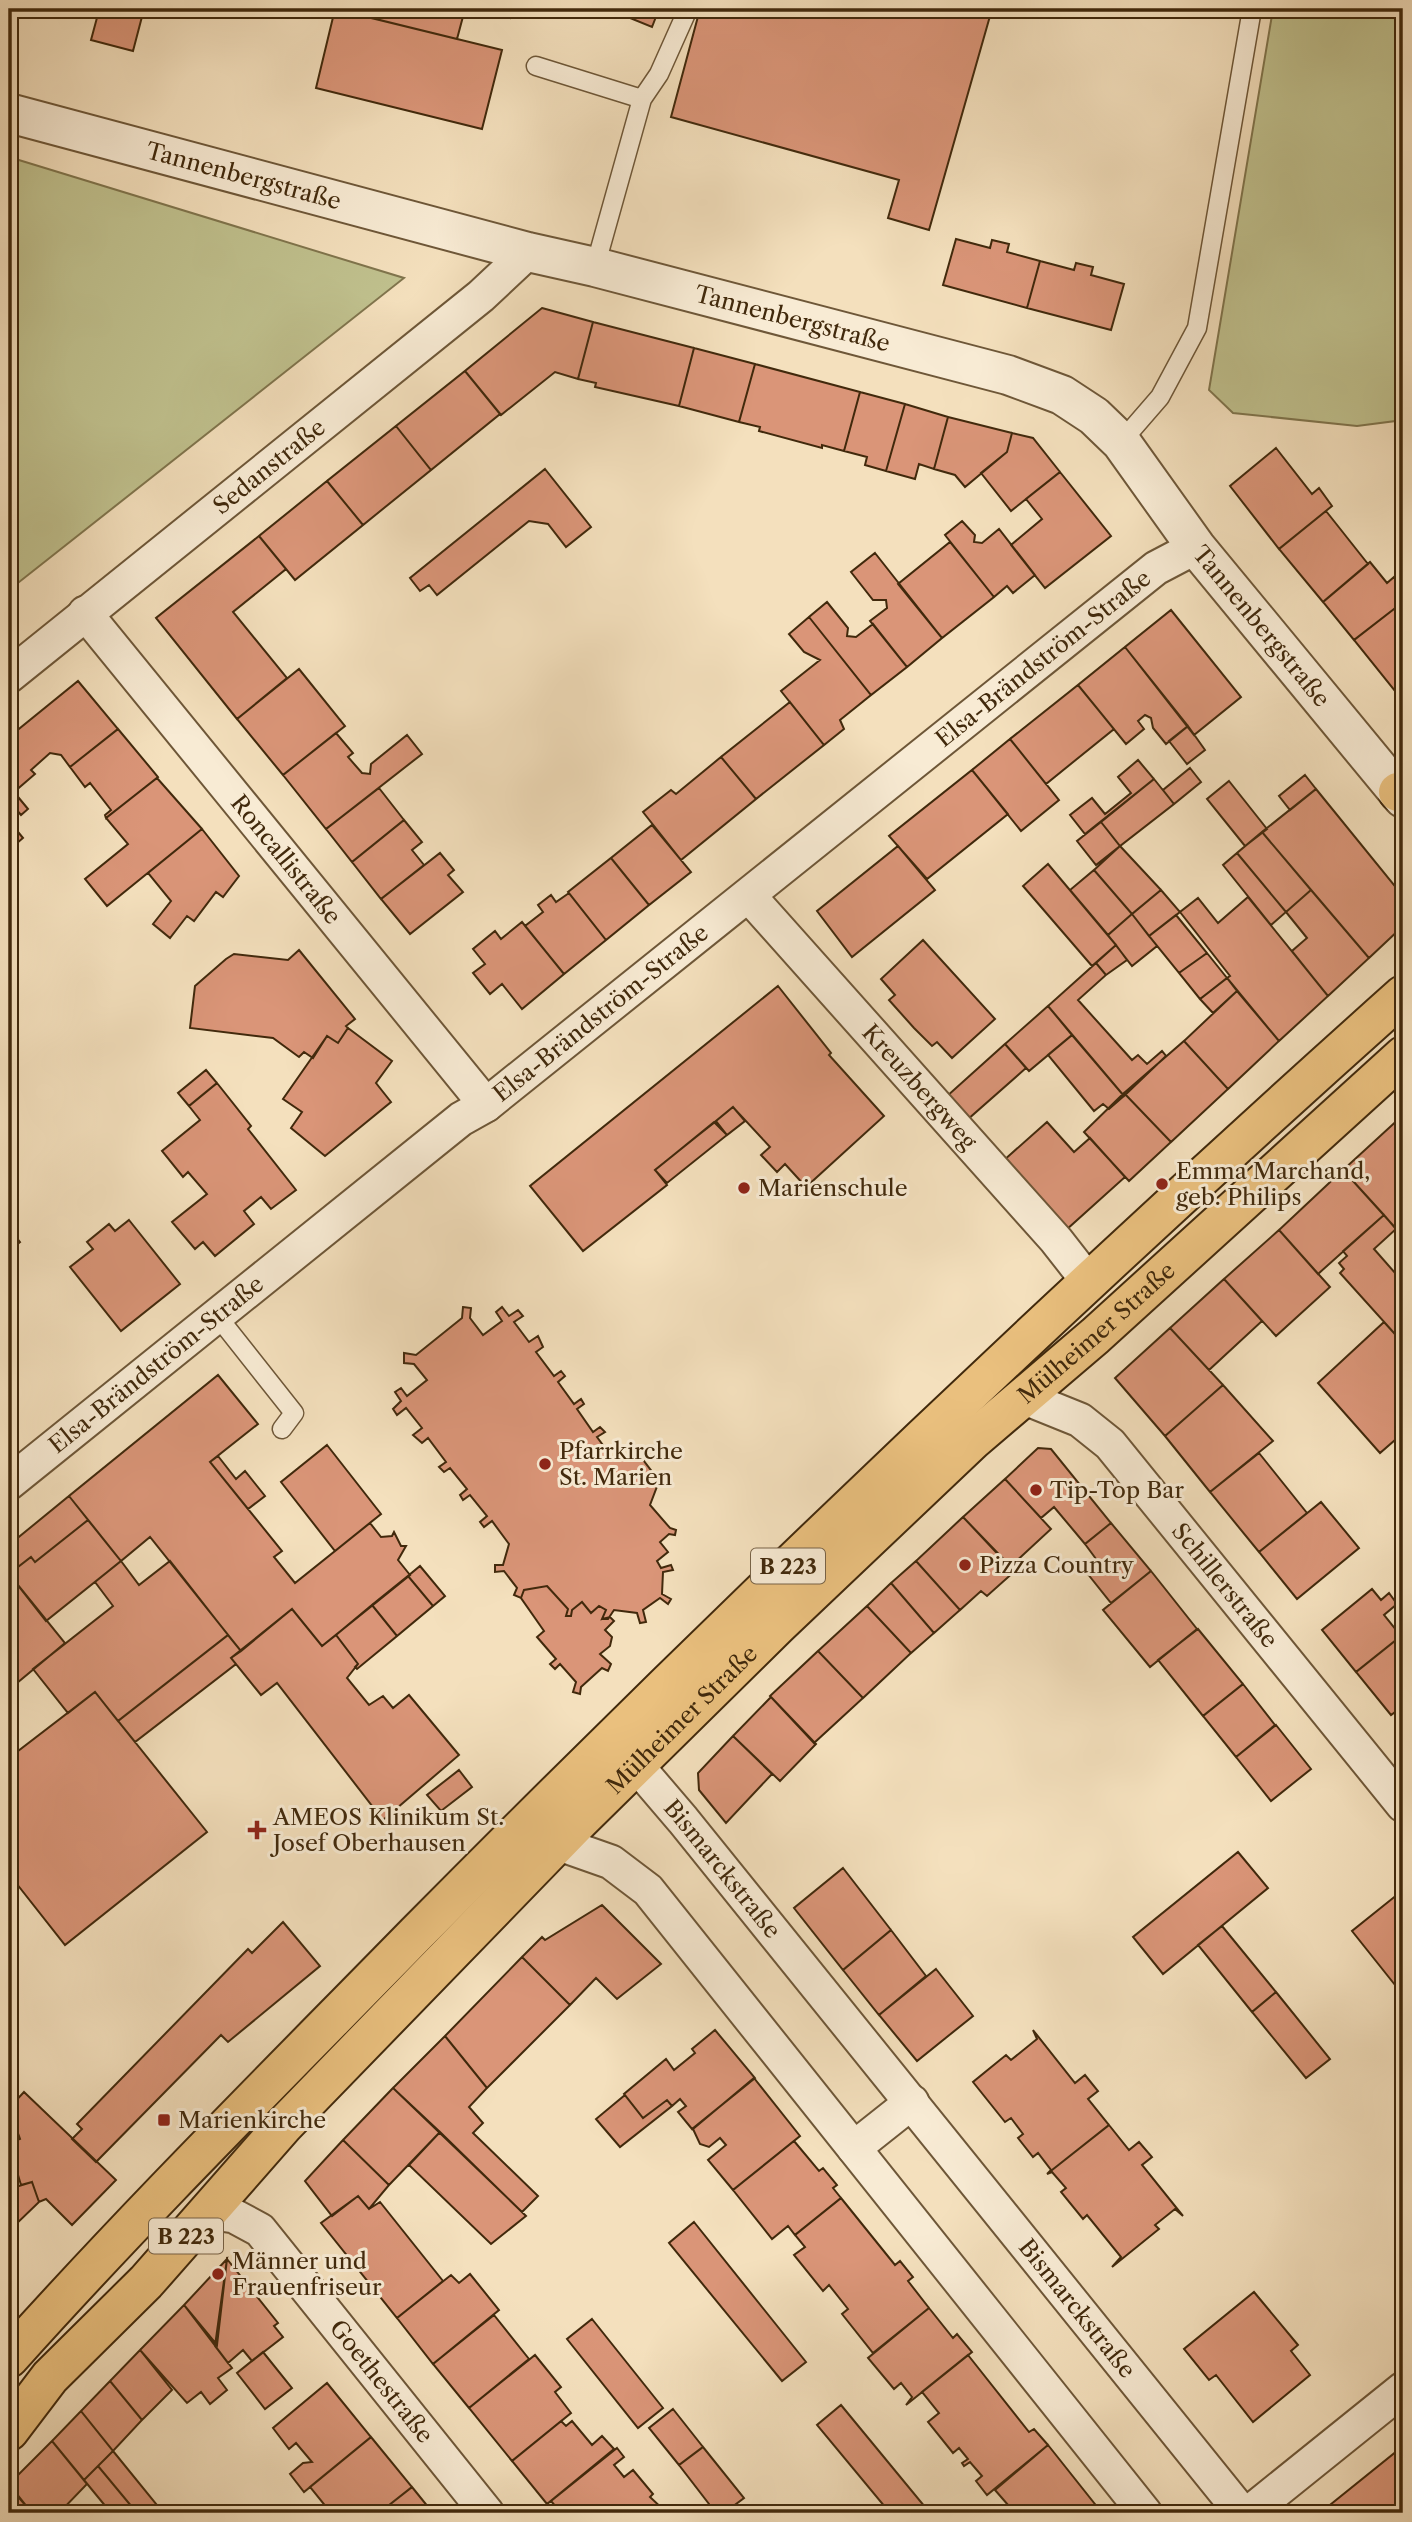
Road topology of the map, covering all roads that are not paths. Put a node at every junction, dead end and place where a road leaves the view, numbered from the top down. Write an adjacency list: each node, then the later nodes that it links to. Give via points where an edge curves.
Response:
1 (688, 9): 4 (lane, via 659,74)
2 (1252, 9): 8 (lane, via 1198,328 1160,397)
3 (536, 66): 4 (lane)
4 (642, 99): 7 (lane)
5 (9, 113): 6 (street, Tannenbergstraße)
6 (528, 252): 7 (street, Tannenbergstraße); 10 (street, Sedanstraße, via 471,305)
7 (595, 267): 8 (street, Tannenbergstraße, via 1007,375 1062,395 1094,416)
8 (1121, 442): 9 (street, Tannenbergstraße)
9 (1196, 547): 12 (street, Tannenbergstraße); 13 (street, Elsa-Brändström-Straße, via 1156,568)
10 (85, 613): 11 (street, Sedanstraße); 16 (street, Roncallistraße)
11 (9, 676)
12 (1402, 794)
13 (748, 895): 16 (street, Elsa-Brändström-Straße); 17 (street, Kreuzbergweg)
14 (1403, 995): 17 (main road, Mülheimer Straße / B 223)
15 (1403, 1056): 19 (main road, Mülheimer Straße / B 223)
16 (486, 1105): 18 (street, Elsa-Brändström-Straße, via 461,1119)
17 (1088, 1281): 28 (main road, Mülheimer Straße / B 223, via 608,1741 195,2160)
18 (218, 1317): 20 (lane, via 294,1413); 21 (street, Elsa-Brändström-Straße)
19 (1023, 1397): 22 (main road, Mülheimer Straße / B 223); 23 (street, Schillerstraße, via 1080,1420 1110,1444)
20 (282, 1429)
21 (9, 1483)
22 (636, 1765): 24 (main road, Mülheimer Straße / B 223); 25 (street, Bismarckstraße)
23 (1403, 1805)
24 (557, 1843): 26 (street, via 611,1862 636,1878); 27 (main road, Mülheimer Straße / B 223, via 363,2040)
25 (912, 2102): 26 (street); 33 (street, Bismarckstraße)
26 (854, 2148): 32 (street)
27 (208, 2212): 30 (main road, Mülheimer Straße / B 223, via 117,2314 50,2377); 31 (street, Goethestraße, via 234,2216 260,2230)
28 (9, 2358)
29 (1403, 2389): 34 (street)
30 (9, 2431)
31 (487, 2513)
32 (1145, 2513)
33 (1242, 2513)
34 (1249, 2513)

